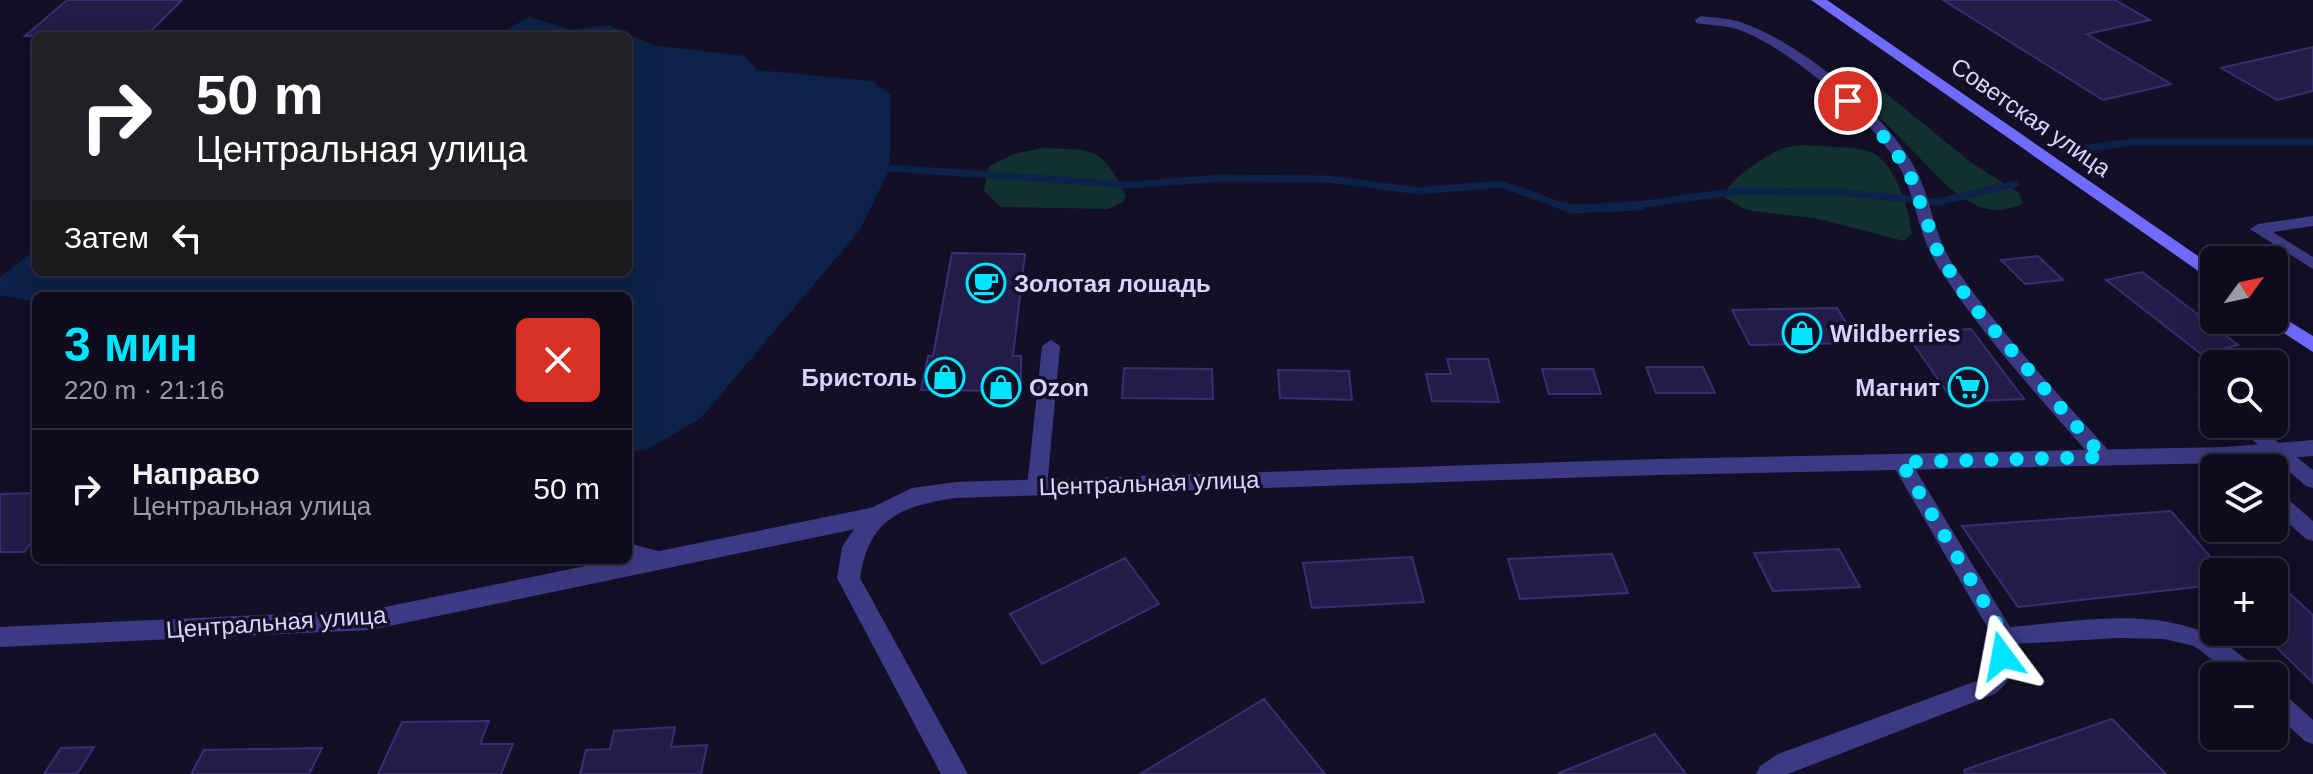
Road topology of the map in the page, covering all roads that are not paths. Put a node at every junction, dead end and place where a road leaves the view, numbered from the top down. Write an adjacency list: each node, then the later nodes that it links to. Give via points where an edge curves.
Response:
1 (1818, 0): 5 (main road, Советская улица)
2 (1701, 20): 13 (lane, via 1737,25 1793,53 1883,136 1908,169 1939,255 1970,302)
3 (2313, 221): 4 (lane, via 2258,229)
4 (2313, 264)
5 (2200, 266)
6 (2288, 328): 7 (main road)
7 (2313, 345)
8 (1051, 346): 17 (lane)
9 (2260, 438): 11 (lane)
10 (2313, 448): 11 (street, Центральная улица)
11 (2275, 451): 12 (street, Центральная улица); 16 (lane)
12 (2263, 454)
13 (2103, 457): 14 (street, Центральная улица); 15 (street, Центральная улица)
14 (2200, 461)
15 (1901, 462): 17 (street, Центральная улица); 23 (lane)
16 (2313, 481)
17 (1037, 487): 19 (street, Центральная улица, via 912,496)
18 (2288, 511): 20 (lane)
19 (875, 516): 22 (street, Центральная улица); 28 (street, via 853,547 848,578)
20 (2313, 533)
21 (632, 552): 22 (lane)
22 (662, 560): 24 (street, Центральная улица, via 370,620)
23 (2004, 636): 25 (lane, via 2185,633); 29 (lane, via 2001,676 1987,687 1786,762)
24 (0, 637)
25 (2234, 662)
26 (2288, 712): 27 (lane)
27 (2313, 734)
28 (955, 774)
29 (1768, 774)

